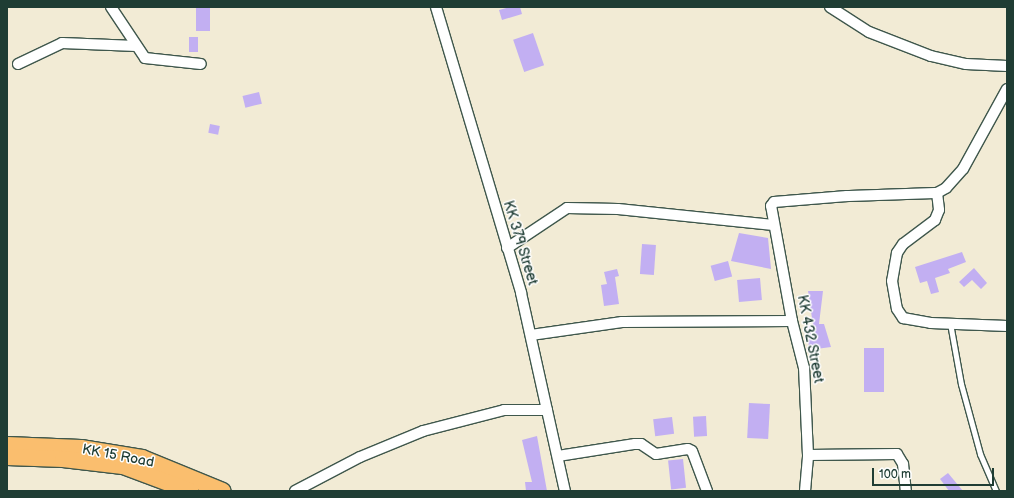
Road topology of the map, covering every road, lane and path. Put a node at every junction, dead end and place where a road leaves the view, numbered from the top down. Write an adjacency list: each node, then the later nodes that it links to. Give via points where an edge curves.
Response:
1 (111, 7): 4 (street)
2 (436, 7): 11 (street, KK 379 Street)
3 (830, 7): 7 (street, via 869,32 931,56 966,64)
4 (136, 46): 5 (street, via 62,43); 6 (street, via 148,60)
5 (18, 64)
6 (201, 64)
7 (1007, 66)
8 (1007, 89): 9 (street, via 963,169 946,188)
9 (937, 193): 10 (street, KK 432 Street, via 774,202 771,206); 13 (street, via 939,210 935,220 902,244 897,253 892,280 896,309 903,318 912,321)
10 (773, 225): 11 (street, via 618,209 567,208); 12 (street, KK 432 Street)
11 (507, 248): 15 (street, KK 379 Street)
12 (792, 321): 15 (street, via 622,322); 18 (street, KK 432 Street, via 804,368)
13 (950, 323): 14 (street); 28 (lane, via 960,384 980,454)
14 (1007, 326)
15 (531, 335): 16 (street, KK 379 Street)
16 (548, 410): 19 (street, KK 379 Street); 23 (street, via 504,410 423,431 360,456)
17 (7, 445): 22 (highway, KK 15 Road, via 82,448 142,458)
18 (808, 455): 26 (street, KK 432 Street); 27 (street, via 897,454 903,464)
19 (558, 456): 24 (street, KK 379 Street); 25 (street, via 635,444 641,444 656,454 688,450 692,451)
20 (7, 457): 21 (highway, KK 15 Road, via 63,459 123,466)
21 (184, 490)
22 (223, 491)
23 (296, 491)
24 (565, 491)
25 (707, 491)
26 (805, 491)
27 (906, 491)
28 (996, 491)

